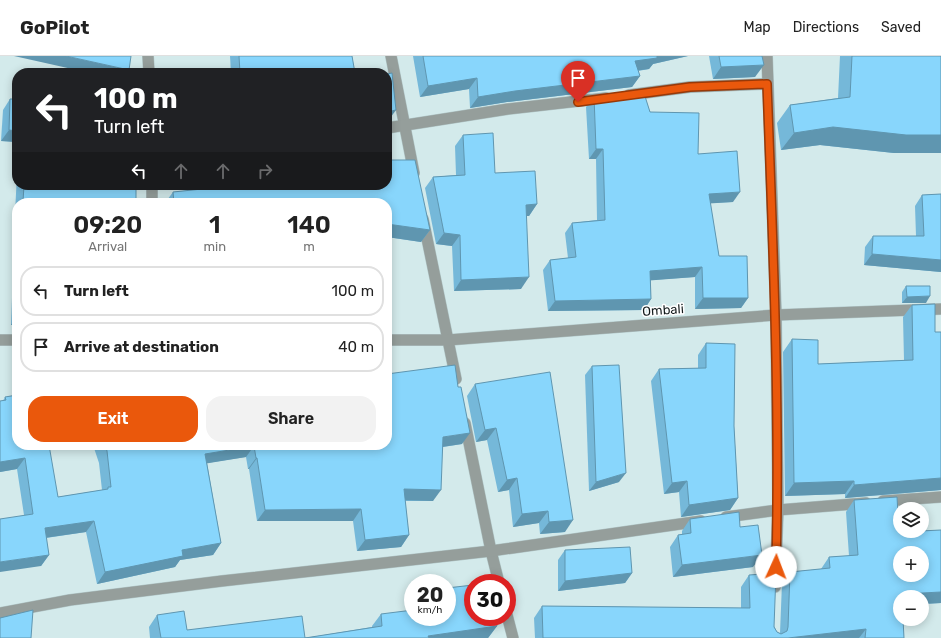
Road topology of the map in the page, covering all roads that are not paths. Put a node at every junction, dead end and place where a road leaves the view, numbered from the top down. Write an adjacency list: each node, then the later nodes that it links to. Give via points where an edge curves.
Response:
1 (148, 56): 4 (street)
2 (391, 56): 6 (street)
3 (767, 56): 5 (street)
4 (149, 68)
5 (767, 84): 6 (street, via 690,87 508,109); 11 (street)
6 (404, 125): 7 (street); 8 (street)
7 (392, 127)
8 (417, 187)
9 (421, 210): 15 (street)
10 (941, 309): 11 (street, Ombali)
11 (776, 316): 15 (street, Ombali); 19 (street)
12 (0, 340): 13 (street)
13 (12, 340)
14 (392, 340): 15 (street, Ombali)
15 (448, 340): 16 (street)
16 (458, 387)
17 (462, 410): 20 (street)
18 (941, 497): 19 (street)
19 (778, 510): 20 (street); 22 (street)
20 (491, 551): 21 (street); 23 (street, via 77,599)
21 (497, 574)
22 (775, 600)
23 (0, 613)
24 (510, 626): 25 (street)
25 (513, 638)

